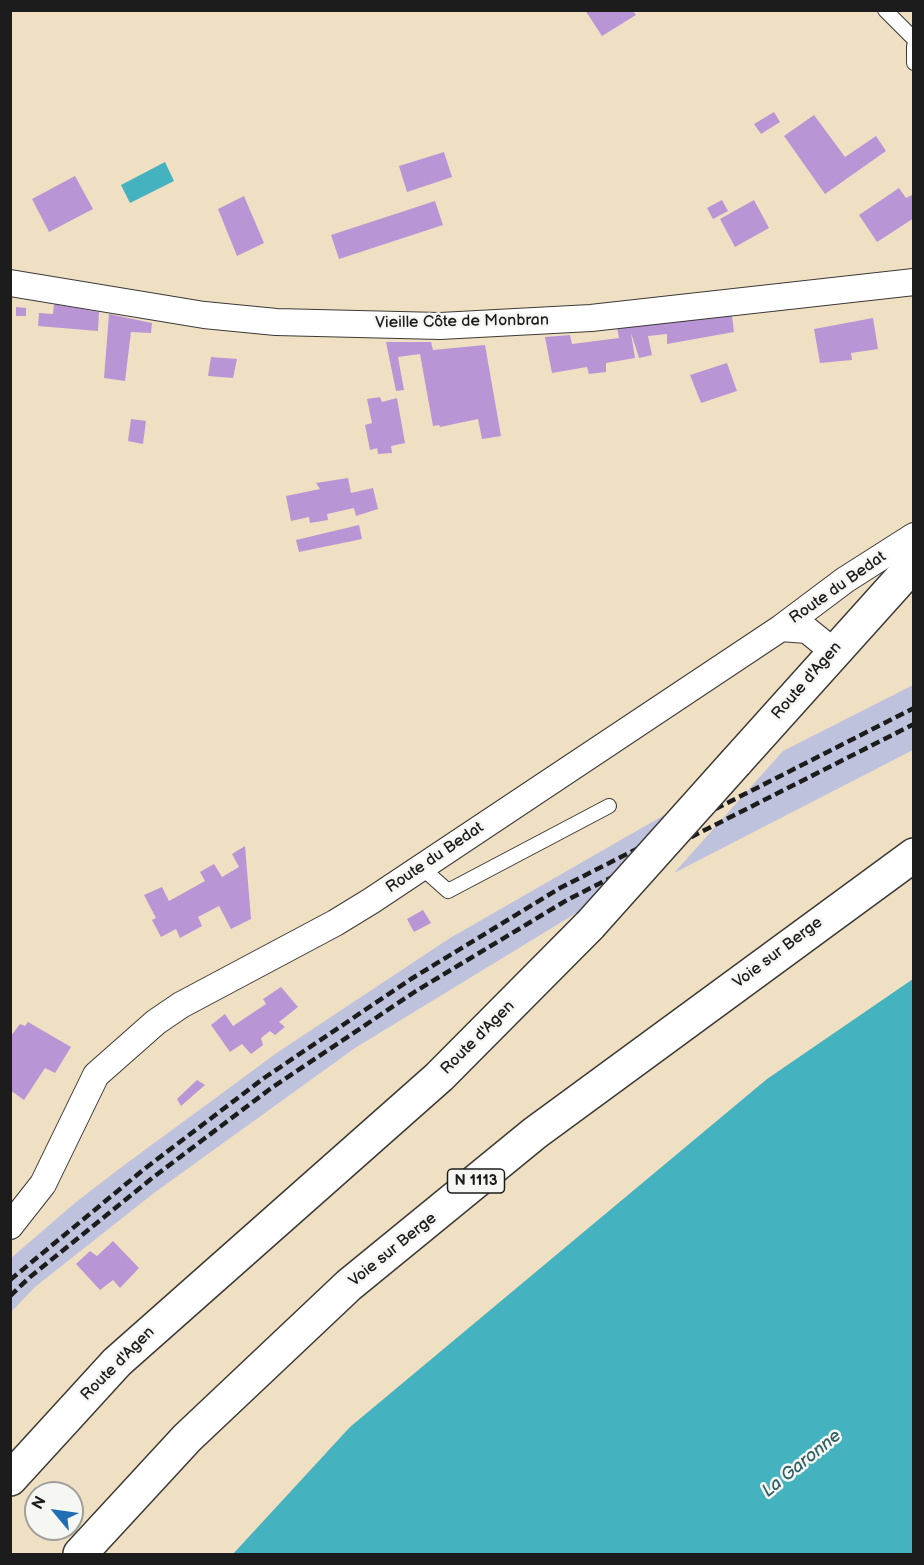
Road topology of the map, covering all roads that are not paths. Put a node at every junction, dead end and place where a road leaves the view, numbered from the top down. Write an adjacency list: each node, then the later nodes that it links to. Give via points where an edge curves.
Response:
1 (885, 10): 2 (lane)
2 (914, 39)
3 (914, 46): 4 (lane)
4 (914, 63)
5 (914, 282): 6 (street, Vieille Côte de Monbran, via 591,318 440,326 276,322 204,315)
6 (10, 283)
7 (914, 536): 9 (street, Route du Bedat, via 845,580)
8 (914, 564): 10 (main road, Route d'Agen)
9 (781, 628): 10 (street, via 807,630); 13 (street, Route du Bedat)
10 (833, 651): 15 (main road, Route d'Agen, bridge, via 590,925 439,1077 117,1362)
11 (609, 806): 13 (lane, via 448,891)
12 (914, 855): 16 (main road, Voie sur Berge / N 1113, via 535,1133 349,1286 187,1438)
13 (421, 867): 14 (street, Route du Bedat, via 335,923 181,1005 106,1064 96,1075 43,1184)
14 (10, 1226)
15 (10, 1479)
16 (80, 1554)

